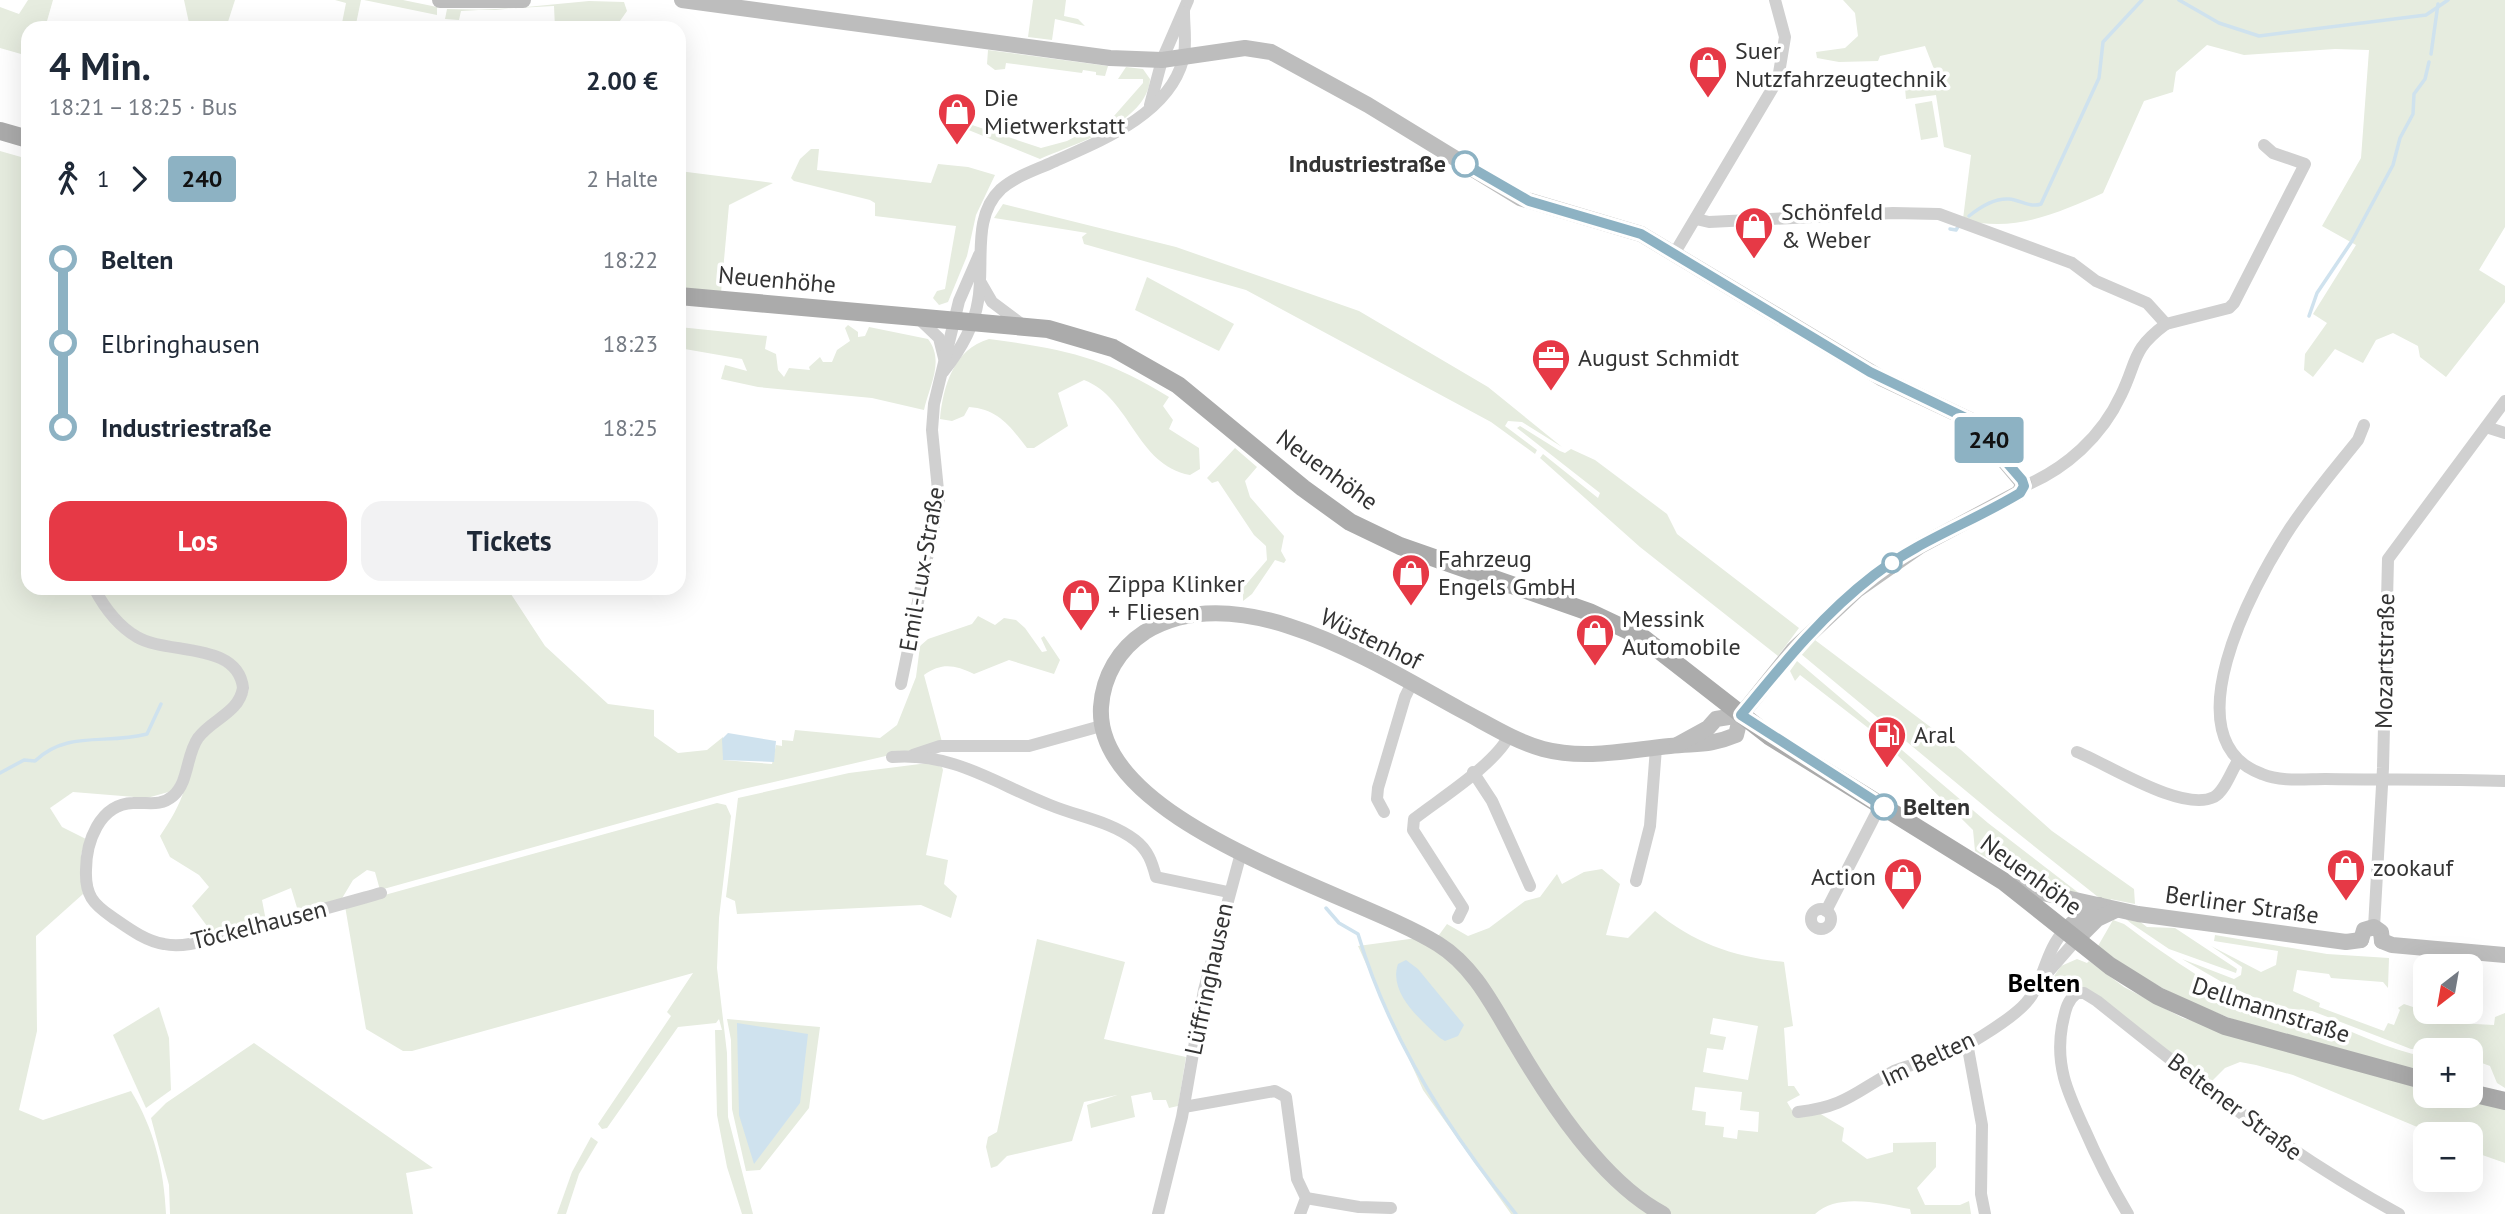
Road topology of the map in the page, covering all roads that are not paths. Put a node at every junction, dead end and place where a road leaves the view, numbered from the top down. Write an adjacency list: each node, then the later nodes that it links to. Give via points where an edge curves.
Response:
1 (440, 0): 2 (main road)
2 (523, 0)
3 (682, 0): 7 (main road, via 1091,56)
4 (1775, 0): 12 (street, via 1785,37 1778,79)
5 (1186, 6): 6 (street); 7 (street)
6 (1184, 58): 7 (main road); 8 (street, via 1174,80); 14 (main road, via 1245,47 1271,52 1520,198 1632,230)
7 (1162, 60): 8 (street)
8 (1150, 106): 13 (street, via 1117,134 1001,189 987,209)
9 (0, 131): 10 (main road)
10 (21, 137)
11 (2264, 145): 19 (street, via 2305,164 2239,297 2229,308)
12 (1696, 219): 14 (street); 19 (street, via 1721,222 1912,212 1948,216 2072,262 2096,281 2147,303)
13 (980, 254): 15 (street); 18 (street, via 968,275)
14 (1674, 254): 26 (main road, via 1870,372 1974,422)
15 (981, 283): 18 (street); 20 (street, via 992,302)
16 (686, 297): 17 (main road, Neuenhöhe)
17 (916, 317): 18 (main road, Neuenhöhe); 21 (street, via 939,338)
18 (963, 322): 20 (main road, Neuenhöhe); 21 (street, Emil-Lux-Straße)
19 (2166, 324): 26 (street, via 2136,353 2123,392 2096,434 2064,464)
20 (1026, 327): 30 (main road, Neuenhöhe, via 1082,337 1142,362 1350,522 1400,546 1617,624 1664,652)
21 (944, 368): 29 (street, Emil-Lux-Straße, via 932,423 939,500)
22 (2505, 401): 24 (street, Mozartstraße)
23 (2364, 425): 39 (street, via 2358,440 2276,552 2232,648 2217,713 2223,738)
24 (2486, 427): 25 (street); 42 (street, Mozartstraße, via 2388,559)
25 (2505, 433)
26 (2024, 486): 30 (main road, via 2020,493 1875,575 1814,628)
27 (99, 595): 51 (street, Töckelhausen, via 114,617 137,637 214,656 238,672 243,688 234,707 199,737 181,785 172,796 158,804 120,806 97,826 86,856 87,889 93,903 148,939 175,945)
28 (1412, 683): 31 (main road, Wüstenhof, via 1343,646 1296,629 1236,615 1201,615 1160,624 1123,651 1105,682); 32 (main road, Wüstenhof); 45 (street, via 1378,788 1377,799)
29 (901, 684)
30 (1741, 715): 34 (main road, Wüstenhof, via 1716,719); 34 (main road, Wüstenhof, via 1736,735 1717,743); 44 (main road, Neuenhöhe)
31 (1101, 726): 33 (street, via 1029,746); 46 (main road, Wüstenhof, via 1109,751 1129,778)
32 (1509, 736): 35 (main road, Wüstenhof, via 1543,749 1576,754); 41 (street)
33 (980, 744): 37 (street, via 940,746); 40 (street)
34 (1676, 745): 35 (main road, Wüstenhof)
35 (1656, 748): 47 (street, via 1650,826)
36 (2077, 752): 39 (street, via 2152,788 2207,799 2217,795)
37 (910, 756): 38 (street); 40 (street)
38 (892, 757)
39 (2238, 761): 42 (street, via 2273,778)
40 (971, 768): 50 (street, via 1007,788 1099,820 1135,841 1150,856 1156,877)
41 (1473, 772): 48 (street, via 1492,801); 55 (street, via 1414,819 1413,830 1463,908)
42 (2382, 779): 43 (street); 56 (street, Mozartstraße)
43 (2505, 781)
44 (1881, 804): 49 (main road, Neuenhöhe); 54 (street)
45 (1384, 811)
46 (1241, 853): 50 (street, Lüffringhausen); 67 (main road, Wüstenhof, via 1406,927 1457,959 1480,984 1534,1074 1594,1154 1624,1188)
47 (1636, 881)
48 (1530, 886)
49 (2011, 886): 52 (main road, Berliner Straße); 57 (main road, Neuenhöhe)
50 (1228, 892): 61 (street, Lüffringhausen, via 1204,990)
51 (381, 893)
52 (2099, 905): 53 (main road, Berliner Straße); 57 (main road, via 2086,912)
53 (2116, 910): 56 (main road, Berliner Straße, via 2346,942 2361,940 2372,948); 57 (main road)
54 (1826, 911)
55 (1458, 918)
56 (2378, 934): 58 (main road, Berliner Straße, via 2416,948)
57 (2071, 935): 59 (street, Im Belten, via 2054,941 2041,979 2023,1006); 60 (main road, Dellmannstraße, via 2127,978 2189,1013)
58 (2505, 955)
59 (1967, 1043): 62 (street, Im Belten, via 1942,1057 1896,1070 1847,1101 1827,1109); 68 (street, via 1982,1125)
60 (2413, 1077)
61 (1184, 1107): 63 (street, via 1275,1091 1286,1097 1297,1179); 65 (street, Lüffringhausen)
62 (1798, 1111)
63 (1306, 1198): 64 (street); 66 (street)
64 (1391, 1208)
65 (1158, 1214)
66 (1300, 1214)
67 (1663, 1214)
68 (1985, 1214)
69 (2128, 1214): 70 (street, Beltener Straße, via 2064,1088 2060,1037 2065,1009 2077,993 2097,1001 2299,1156)
70 (2399, 1214)

